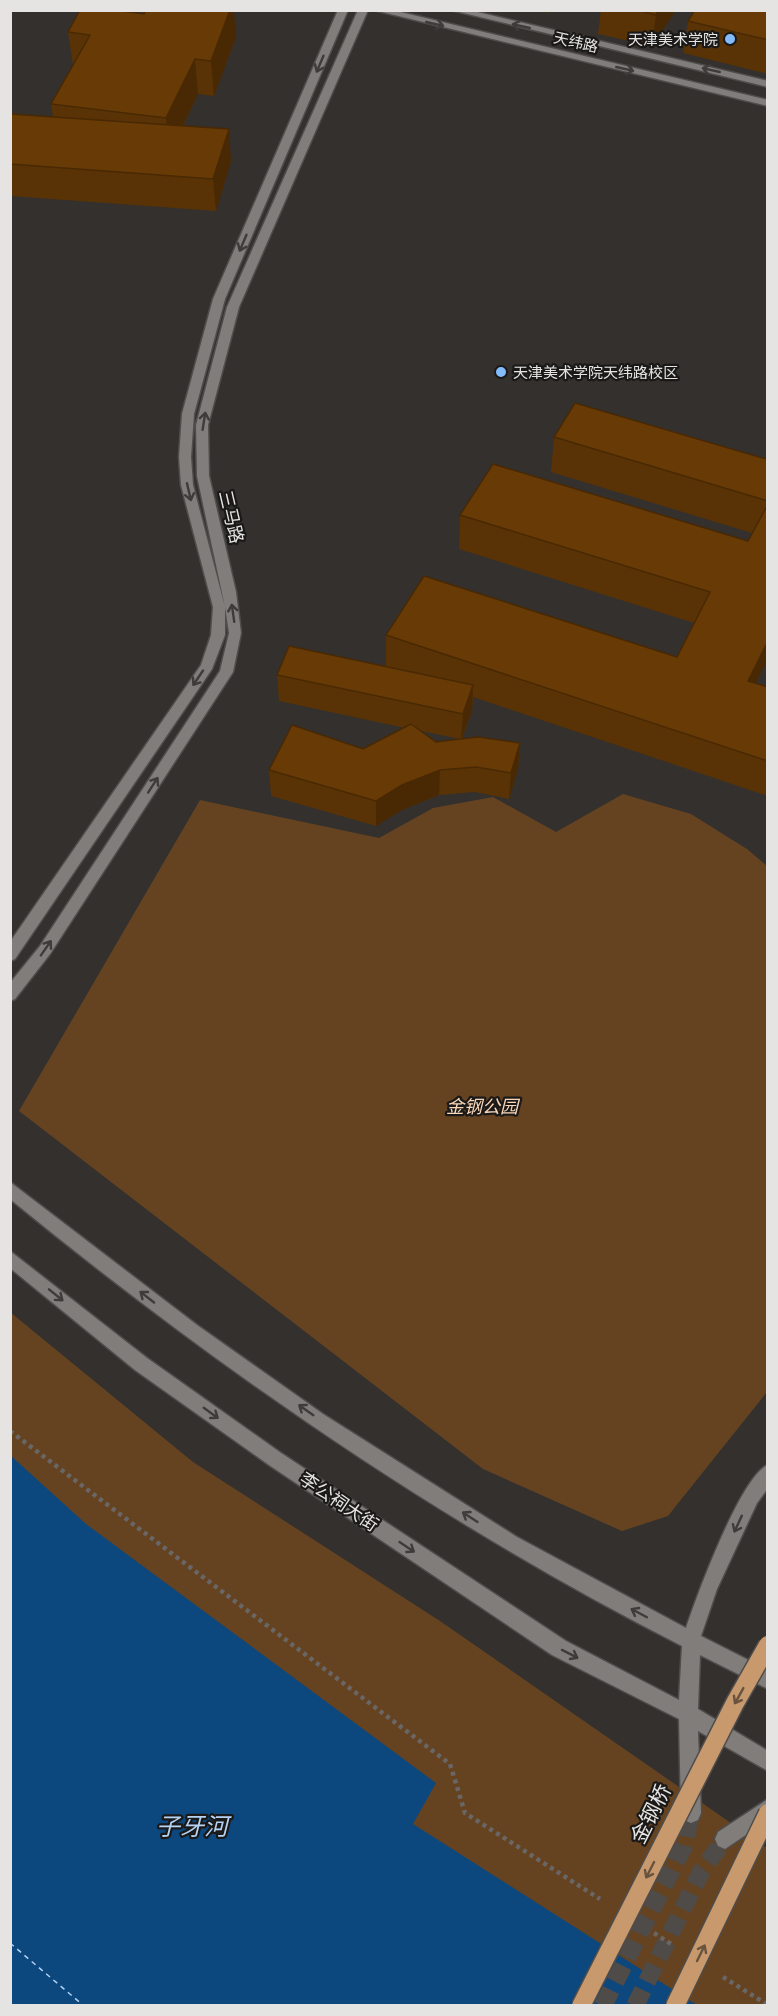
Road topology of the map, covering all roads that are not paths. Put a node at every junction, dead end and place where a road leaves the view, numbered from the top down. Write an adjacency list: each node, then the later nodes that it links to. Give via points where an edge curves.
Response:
1 (343, 10): 7 (street, 三马路, one-way to 7, via 219,299 188,414 184,457 187,485 219,607 218,635 207,666)
2 (363, 10): 8 (street, 三马路, one-way to 2, via 45,950 226,672 235,633 230,592 203,476 202,425 233,307)
3 (378, 10): 6 (street, 天纬路, one-way to 6)
4 (455, 10): 5 (street, 天纬路, one-way to 4)
5 (768, 84)
6 (768, 103)
7 (10, 955)
8 (10, 994)
9 (10, 1189): 12 (street, one-way to 9, via 512,1544 342,1435 194,1333)
10 (10, 1258): 15 (street, 李公祠大街, one-way to 15, via 141,1364 275,1460 558,1648)
11 (768, 1473): 12 (street, one-way to 12, via 751,1497 709,1586)
12 (691, 1640): 14 (street); 15 (street)
13 (768, 1645): 21 (main road, 金钢桥, one-way to 21, bridge)
14 (768, 1680)
15 (688, 1714): 16 (street, 李公祠大街); 18 (street)
16 (768, 1762)
17 (768, 1808): 20 (street)
18 (691, 1813)
19 (768, 1813): 22 (main road, one-way to 19, bridge)
20 (725, 1839)
21 (581, 2006)
22 (675, 2006)

